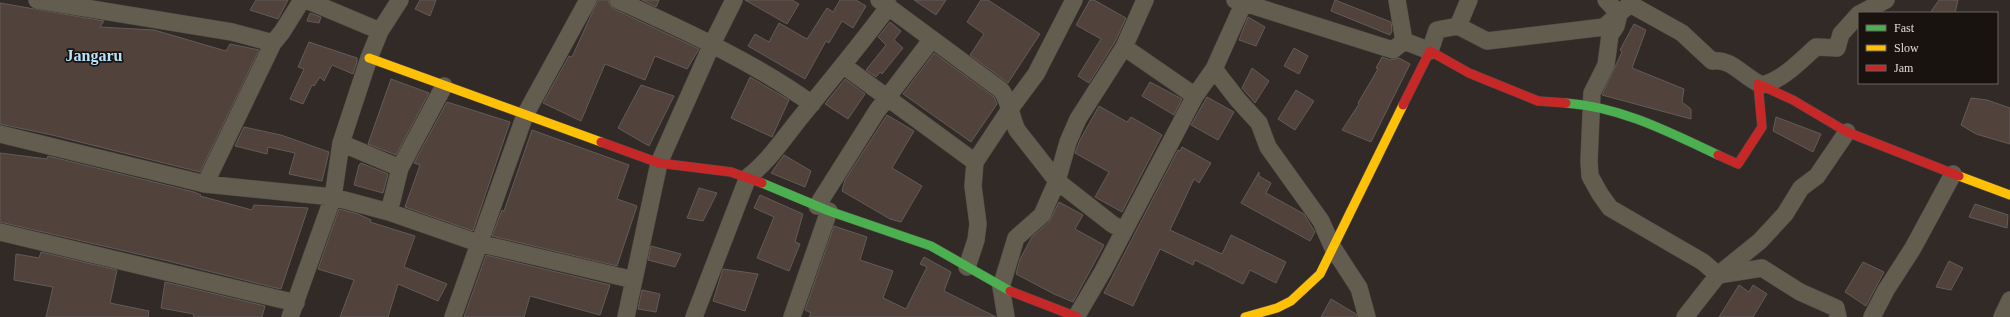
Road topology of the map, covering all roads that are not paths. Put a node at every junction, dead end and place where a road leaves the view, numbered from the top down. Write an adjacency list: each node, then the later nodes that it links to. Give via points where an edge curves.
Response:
1 (37, 0): 23 (street, via 232,32)
2 (302, 0): 23 (street)
3 (306, 0): 20 (street)
4 (400, 0): 20 (street)
5 (588, 0): 37 (street)
6 (618, 0): 24 (street)
7 (734, 0): 24 (street)
8 (1074, 0): 36 (street, via 1040,67)
9 (1145, 0): 25 (street)
10 (1398, 0): 22 (street)
11 (1469, 0): 19 (street)
12 (1606, 0): 16 (street)
13 (1886, 0): 17 (street)
14 (1241, 1): 22 (street, via 1393,50); 29 (street)
15 (884, 3): 21 (street); 28 (street)
16 (1626, 6): 19 (street, via 1604,27 1487,42); 30 (street, via 1682,33 1712,61 1728,62 1743,76); 35 (street, via 1610,35 1606,65 1592,93)
17 (1864, 12)
18 (1858, 16): 30 (street, via 1841,34 1837,48 1816,48 1770,83)
19 (1458, 26): 26 (street, via 1437,30)
20 (380, 31): 27 (street)
21 (932, 39): 33 (street); 36 (street, via 1001,90 1007,97)
22 (1404, 41): 26 (street)
23 (273, 43): 47 (street)
24 (712, 44): 34 (street, via 771,77); 41 (street)
25 (1124, 47): 32 (street); 46 (street, via 1078,119 1068,142)
26 (1430, 51): 35 (street, via 1469,73 1538,101); 55 (street)
27 (369, 58): 31 (street); 40 (street)
28 (844, 66): 33 (street); 34 (street)
29 (1214, 70): 32 (street); 55 (street, via 1259,123 1268,146 1321,221)
30 (1758, 84): 35 (street, via 1762,127 1738,164 1650,123); 38 (street, via 1793,100)
31 (444, 86): 37 (street); 43 (street)
32 (1195, 96): 52 (street)
33 (888, 97): 42 (street); 50 (street, via 862,134)
34 (812, 104): 45 (street, via 761,168)
35 (1592, 105): 57 (street, via 1590,176 1603,199 1610,208 1697,258)
36 (1010, 109): 42 (street); 46 (street, via 1017,130)
37 (525, 115): 41 (street); 54 (street)
38 (1847, 132): 44 (street); 57 (street, via 1816,176 1802,188 1780,219 1760,241)
39 (0, 134): 47 (street)
40 (341, 143): 43 (street); 49 (street)
41 (659, 162): 45 (street, via 731,172); 58 (street)
42 (975, 162): 56 (street, via 973,186 978,224 976,240)
43 (400, 168): 51 (street)
44 (1953, 174): 48 (street); 72 (street, via 1914,248 1883,295)
45 (748, 177): 50 (street); 64 (street)
46 (1057, 181): 52 (street); 59 (street, via 1042,215 1016,238)
47 (205, 184): 49 (street)
48 (2010, 195)
49 (333, 197): 51 (street); 61 (street)
50 (823, 208): 56 (street, via 931,246); 65 (street)
51 (389, 212): 54 (street)
52 (1124, 231): 67 (street)
53 (0, 232): 61 (street)
54 (478, 243): 58 (street); 62 (street)
55 (1333, 248): 68 (street, via 1320,274 1291,301 1277,308); 69 (street, via 1359,288)
56 (967, 267): 59 (street)
57 (1718, 275): 70 (street); 71 (street, via 1762,268 1800,292 1836,308)
58 (634, 280): 63 (street)
59 (1001, 287): 66 (street); 67 (street)
60 (2010, 300): 73 (street)
61 (293, 310)
62 (453, 317)
63 (626, 317)
64 (694, 317)
65 (792, 317)
66 (1006, 317)
67 (1076, 317)
68 (1245, 317)
69 (1367, 317)
70 (1685, 317)
71 (1838, 317)
72 (1872, 317)
73 (2002, 317)

